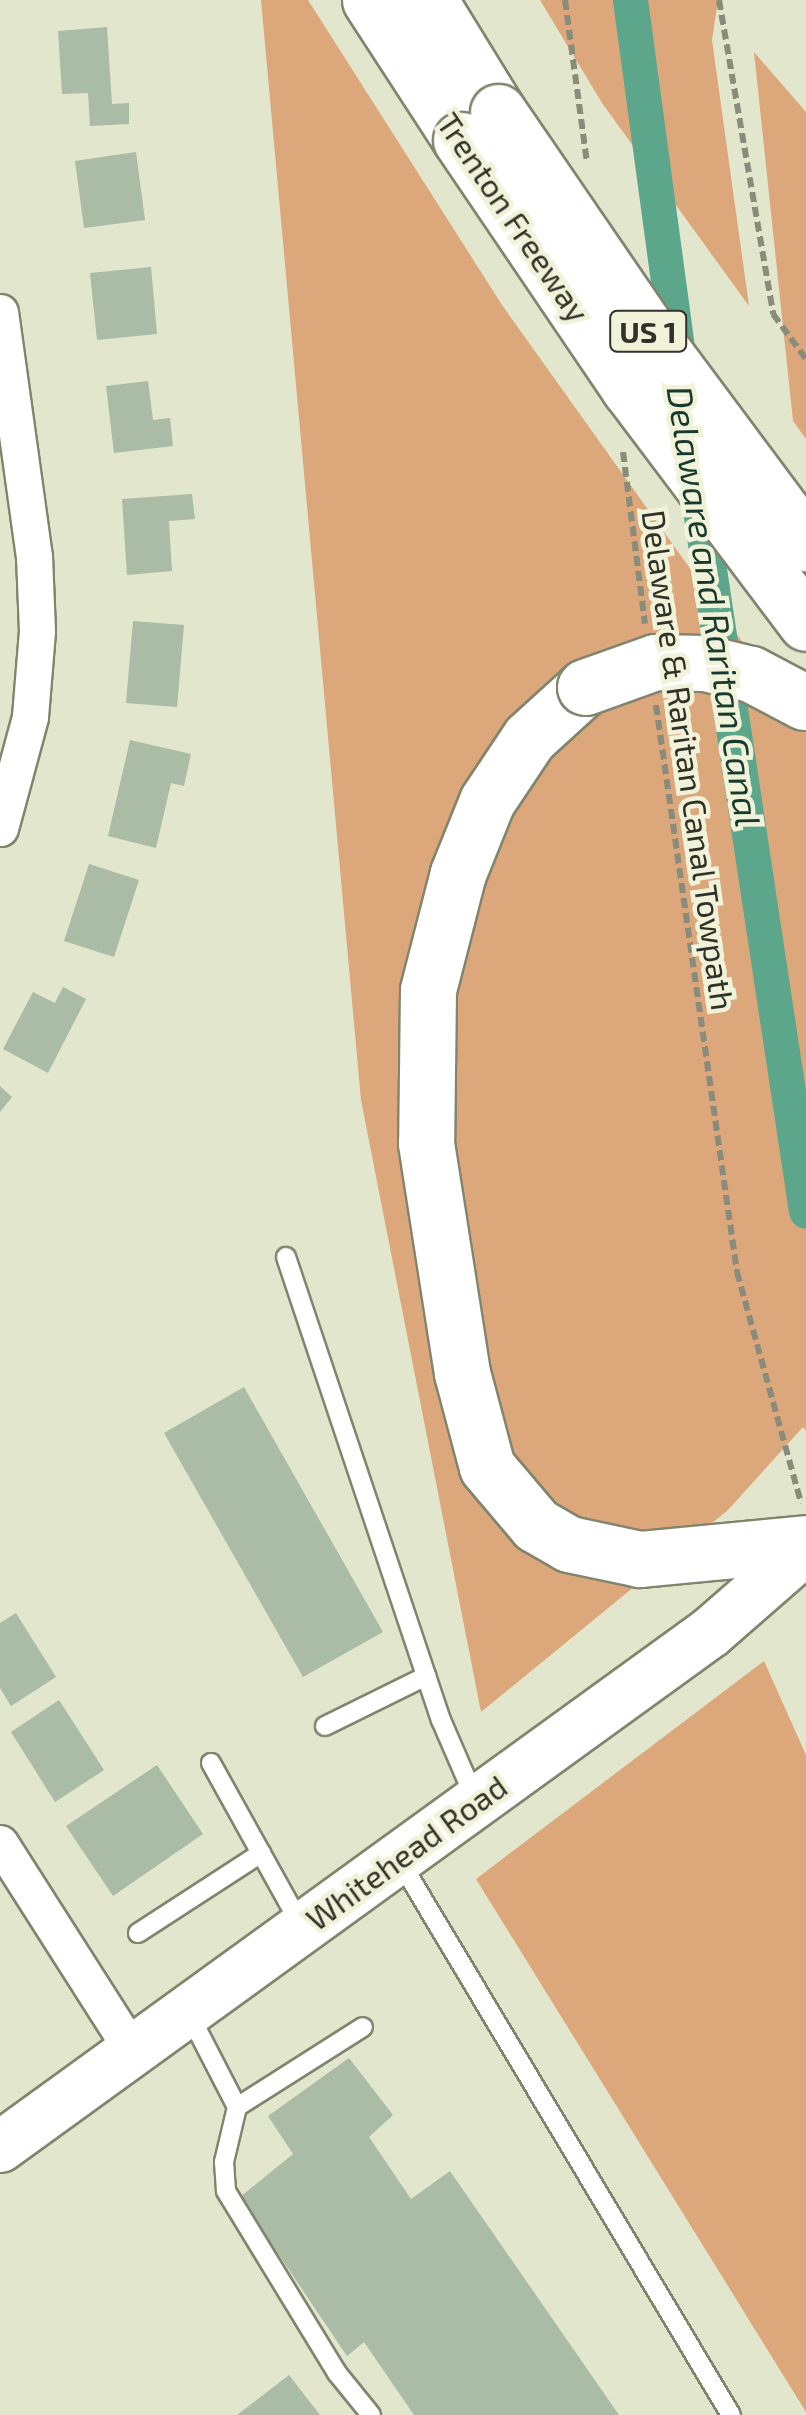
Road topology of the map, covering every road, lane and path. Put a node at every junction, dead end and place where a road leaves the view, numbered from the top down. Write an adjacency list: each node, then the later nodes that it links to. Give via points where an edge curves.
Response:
1 (370, 0): 5 (highway, Trenton Freeway / US 1)
2 (429, 0): 5 (highway, Trenton Freeway / US 1)
3 (565, 0): 6 (path)
4 (719, 0): 8 (path, via 773,314)
5 (480, 126): 10 (highway, Trenton Freeway / US 1, bridge, via 647,330); 11 (highway, Trenton Freeway / US 1, bridge, via 629,388)
6 (589, 182)
7 (0, 312): 15 (street, via 38,631 30,718)
8 (806, 360)
9 (620, 431): 12 (path, Delaware & Raritan Canal Towpath)
10 (806, 543)
11 (806, 623)
12 (646, 628)
13 (653, 686): 17 (path, Delaware & Raritan Canal Towpath, via 737,1272 772,1418)
14 (805, 703): 18 (highway, bridge, via 750,674 705,663 655,662 585,688 529,738 487,801 458,872 428,990 426,1143 467,1392 487,1467 536,1525 568,1544 640,1559)
15 (0, 828)
16 (286, 1258): 19 (lane)
17 (806, 1518)
18 (806, 1546): 22 (main road, Whitehead Road, via 711,1632)
19 (426, 1676): 20 (lane); 22 (lane)
20 (325, 1726)
21 (211, 1763): 24 (lane)
22 (476, 1802): 25 (main road, Whitehead Road)
23 (0, 1843): 30 (street)
24 (261, 1853): 26 (lane); 27 (lane)
25 (398, 1858): 26 (main road, Whitehead Road); 34 (lane)
26 (302, 1927): 28 (main road, Whitehead Road)
27 (138, 1933)
28 (188, 2010): 30 (main road, Whitehead Road); 31 (lane)
29 (363, 2027): 31 (lane)
30 (132, 2050): 32 (main road, Whitehead Road)
31 (237, 2107): 33 (lane, via 224,2162 226,2191)
32 (0, 2147)
33 (371, 2415)
34 (732, 2415)

